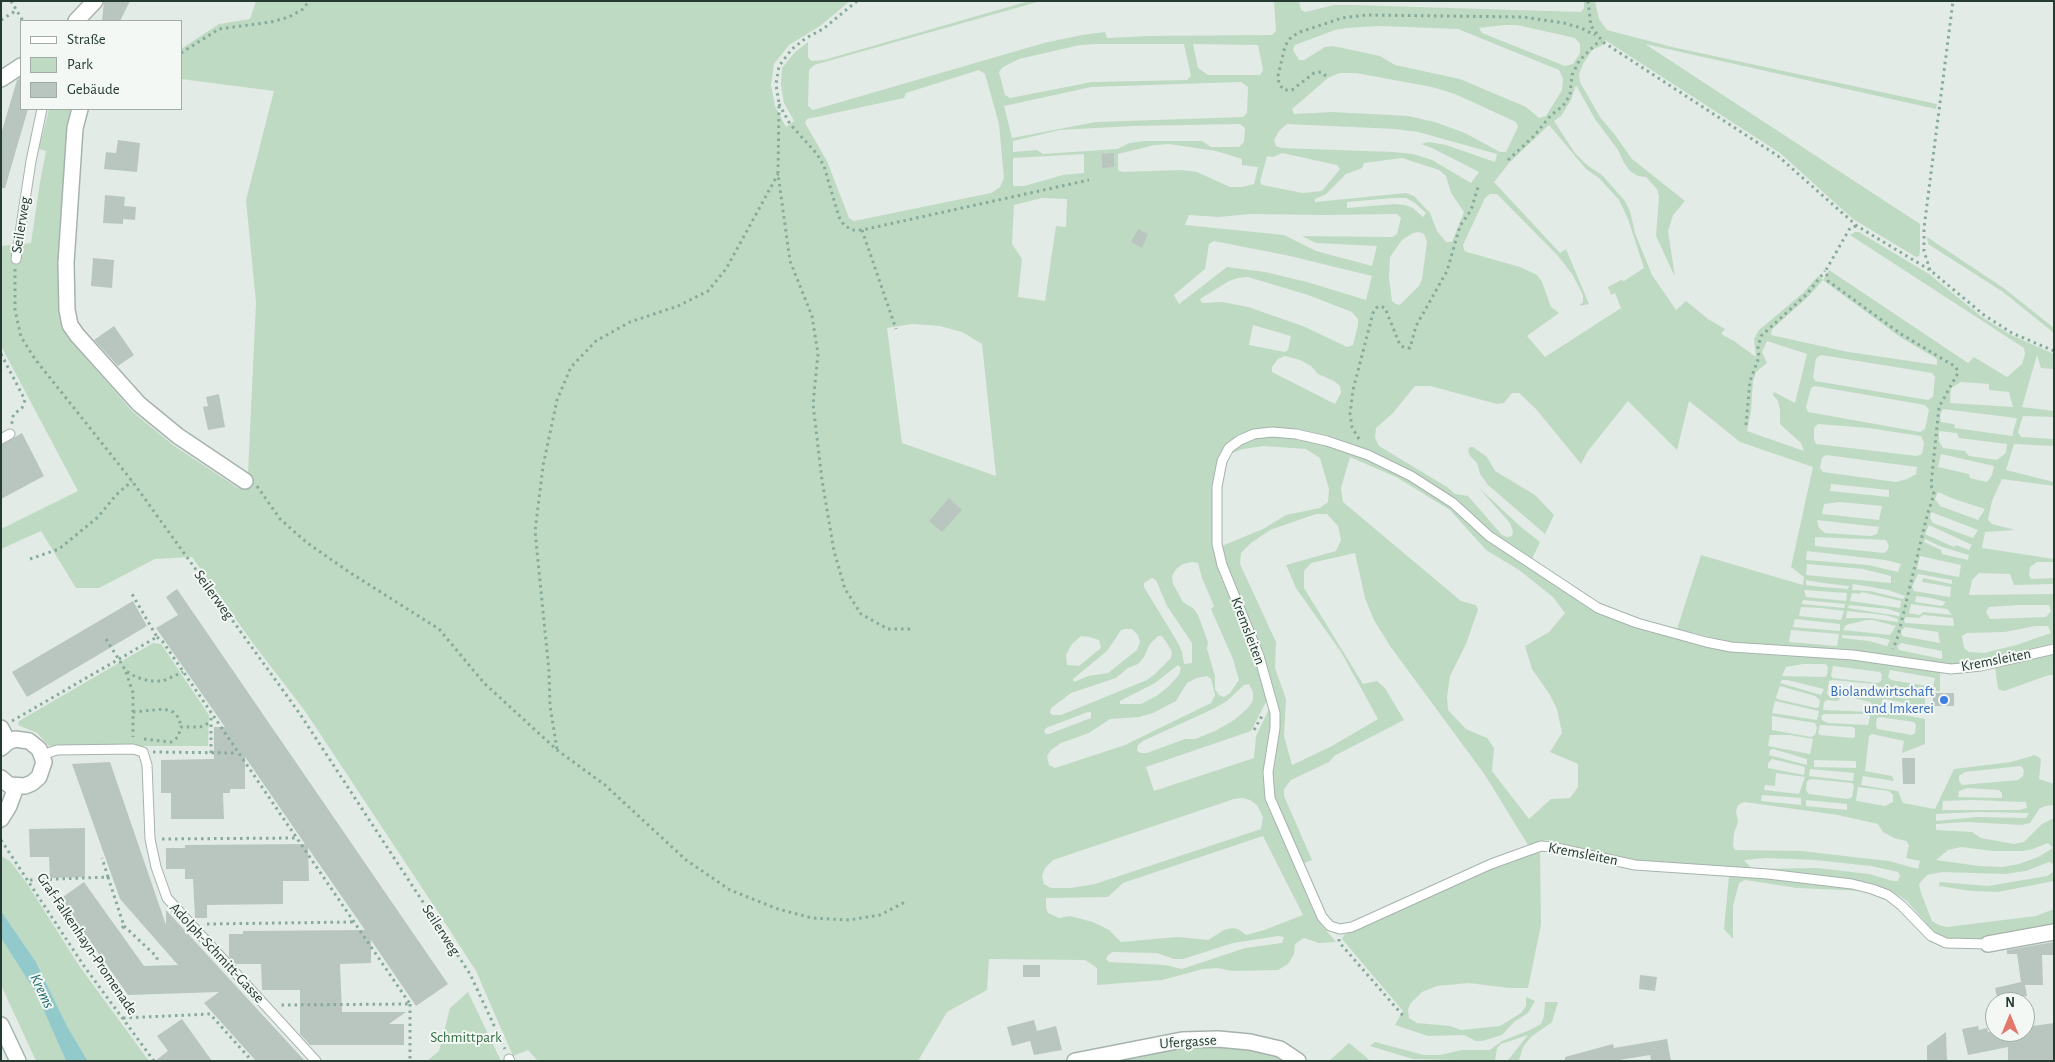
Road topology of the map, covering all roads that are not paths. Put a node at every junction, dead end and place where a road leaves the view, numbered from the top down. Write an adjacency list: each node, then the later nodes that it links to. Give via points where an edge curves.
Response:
1 (94, 2): 2 (street); 3 (street)
2 (77, 20)
3 (90, 20)
4 (20, 67): 5 (street)
5 (1, 79)
6 (42, 110): 8 (lane, Seilerweg)
7 (80, 110): 9 (street, via 75,128 66,263 70,325 139,404 178,436)
8 (16, 259)
9 (246, 481)
10 (2054, 649): 17 (lane, Kremsleiten, via 1981,666 1951,668 1890,659 1731,647 1706,642 1637,623 1598,608 1489,536 1453,503 1411,476 1368,455 1327,441 1272,432 1240,440 1229,448 1222,461 1217,487 1217,544 1275,713 1267,784 1270,798 1322,916 1330,926 1340,929 1352,927 1491,864 1540,846 1635,865 1768,874 1852,884 1888,895 1931,936 1946,943)
11 (6, 735): 12 (street, via 29,741)
12 (42, 755): 14 (street, via 39,777 32,783); 20 (lane, Adolph-Schmitt-Gasse, via 57,750 133,749 143,752 147,765 150,839 167,898)
13 (1, 778): 14 (street)
14 (16, 787): 15 (street)
15 (1, 820)
16 (2054, 932): 17 (street, Kremsleiten)
17 (1988, 944)
18 (1, 1025): 19 (street)
19 (18, 1061)
20 (316, 1061)
21 (1075, 1061): 22 (street, Ufergasse, via 1182,1040 1218,1039 1280,1049)
22 (1298, 1061)

